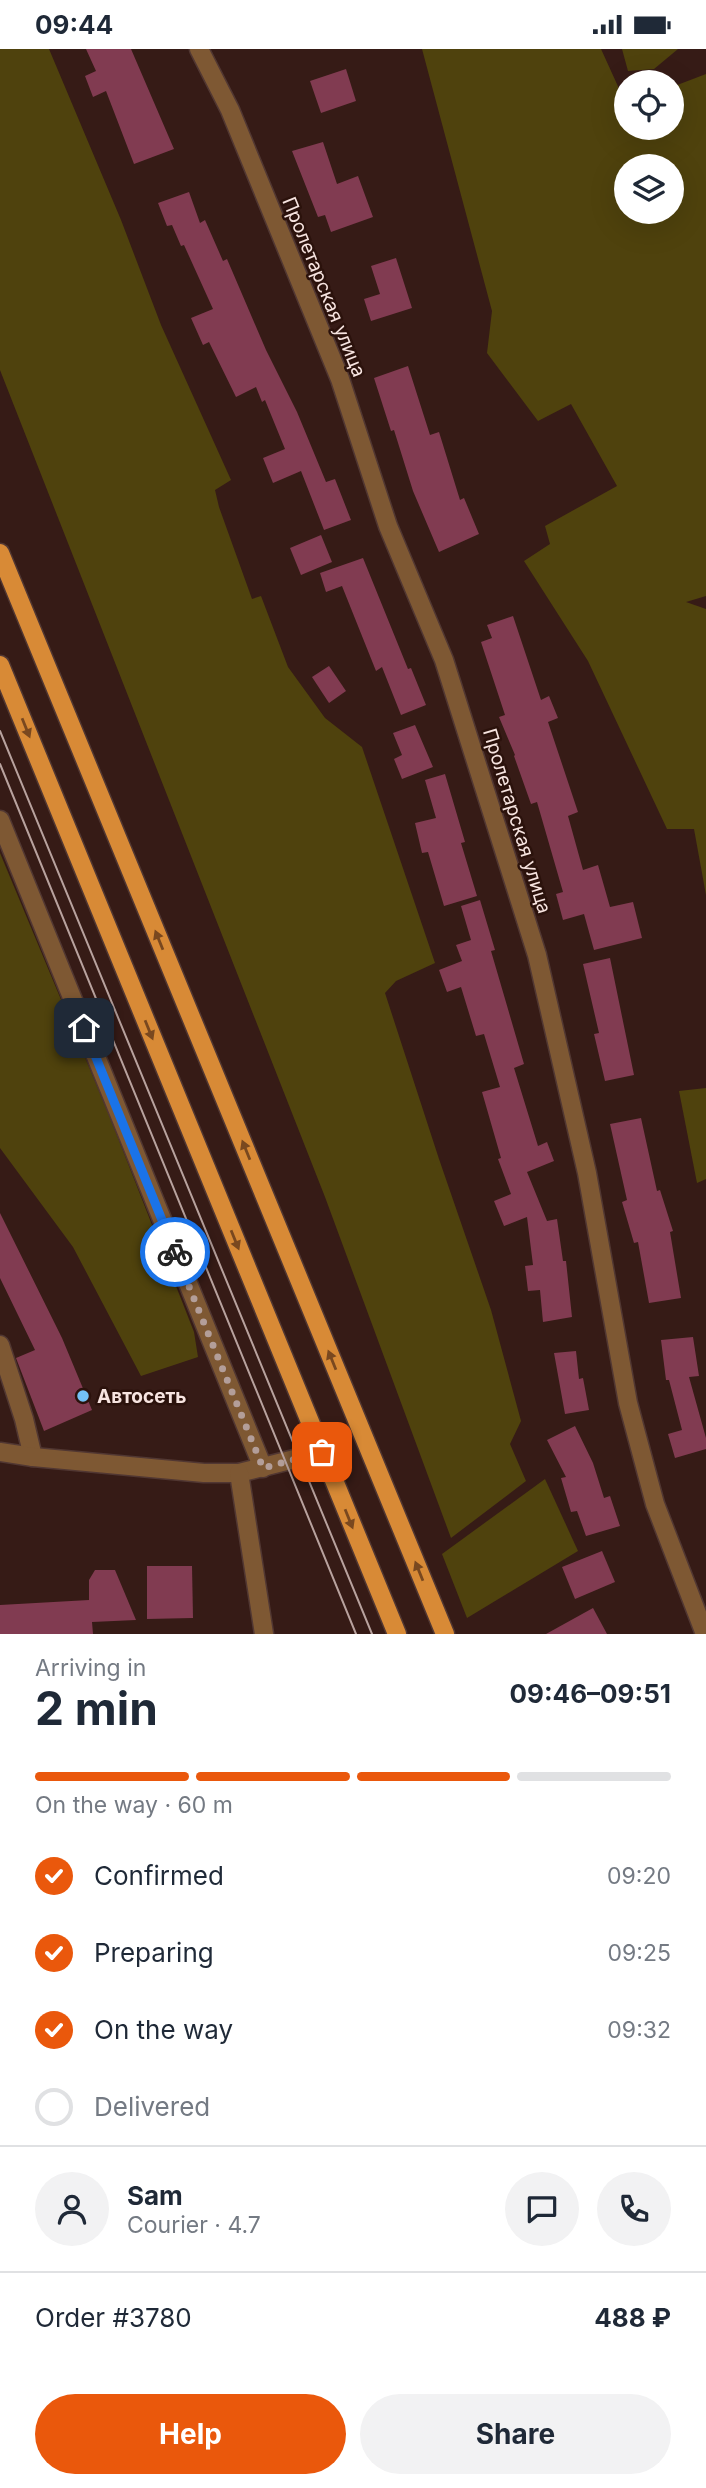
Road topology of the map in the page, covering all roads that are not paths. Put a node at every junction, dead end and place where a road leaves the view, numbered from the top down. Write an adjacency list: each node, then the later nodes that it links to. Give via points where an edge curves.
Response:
1 (199, 49): 14 (street, Пролетарская улица, via 230,110 340,379 388,526 444,660 537,955 587,1173 628,1403 654,1504)
2 (0, 553): 13 (main road, one-way to 2)
3 (0, 665): 7 (main road, one-way to 7)
4 (0, 820): 9 (street)
5 (0, 1346): 8 (street)
6 (0, 1452): 8 (street)
7 (322, 1452): 9 (street); 12 (main road, one-way to 12)
8 (33, 1457): 10 (street)
9 (263, 1468): 10 (street)
10 (239, 1473): 11 (street)
11 (264, 1634)
12 (397, 1634)
13 (445, 1634)
14 (705, 1634)

